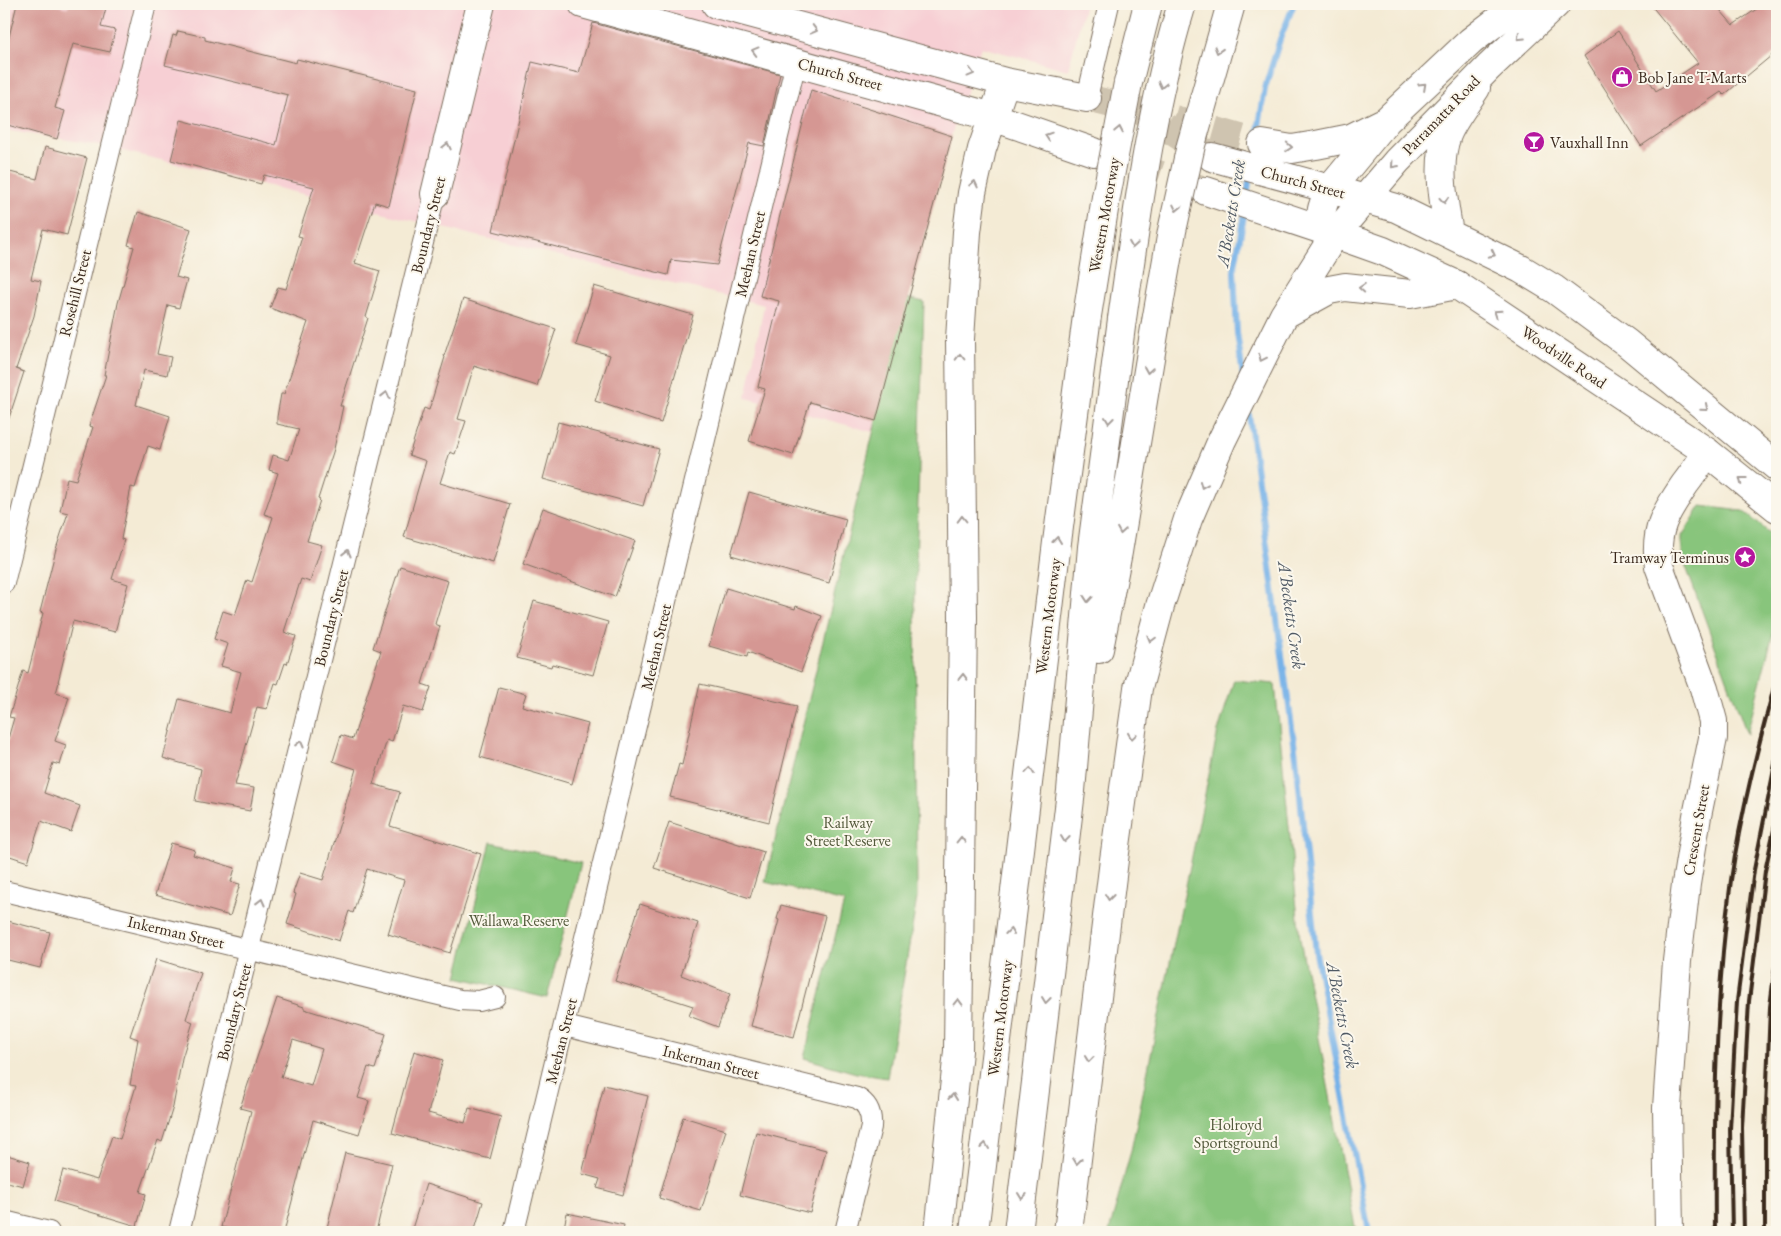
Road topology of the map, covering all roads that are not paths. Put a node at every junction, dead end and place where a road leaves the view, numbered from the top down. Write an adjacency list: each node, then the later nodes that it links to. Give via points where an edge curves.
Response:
1 (146, 4): 32 (street, Rosehill Street)
2 (481, 4): 22 (main road, Boundary Street, one-way to 2)
3 (583, 4): 11 (main road, Church Street, one-way to 3)
4 (716, 4): 13 (main road, one-way to 13)
5 (1109, 4): 14 (street)
6 (1148, 4): 44 (main road, Western Motorway, one-way to 6, bridge, via 1087,316 1128,83)
7 (1182, 4): 33 (main road, Western Motorway, one-way to 33, bridge, via 1143,180 1122,320 1092,547)
8 (1231, 4): 33 (main road, Western Motorway, one-way to 33, bridge, via 1191,145 1172,231 1118,552)
9 (1519, 4): 16 (main road, Parramatta Road, one-way to 9, via 1471,41)
10 (1556, 4): 12 (main road, Parramatta Road, one-way to 12)
11 (796, 62): 15 (main road, Church Street); 37 (street, Meehan Street)
12 (1489, 67): 23 (main road, Parramatta Road, one-way to 23, via 1397,161); 25 (main road, one-way to 25, via 1447,135 1442,174)
13 (1005, 82): 14 (main road); 15 (main road)
14 (1087, 98)
15 (992, 117): 18 (main road, Church Street, one-way to 15); 43 (main road, one-way to 15, via 958,1051 963,617 960,339 966,232 972,193)
16 (1387, 120): 17 (main road, one-way to 16, via 1292,149 1316,145 1351,138); 20 (main road, Parramatta Road)
17 (1262, 144)
18 (1094, 152)
19 (1212, 157): 20 (main road, Church Street)
20 (1317, 186): 23 (main road, Church Street); 24 (main road, Parramatta Road, via 1322,205 1320,219)
21 (1206, 190): 24 (main road)
22 (435, 194): 35 (street, Boundary Street, one-way to 22)
23 (1365, 199): 24 (main road, Parramatta Road); 25 (main road, via 1396,208)
24 (1330, 233): 26 (main road, Woodville Road, via 1383,251); 27 (main road)
25 (1449, 233): 28 (main road, one-way to 28, via 1546,284)
26 (1457, 285): 27 (main road, one-way to 27, via 1410,294 1346,287 1330,290); 29 (main road, Woodville Road, one-way to 26)
27 (1284, 315): 46 (main road, one-way to 46, via 1222,440 1188,520 1138,688 1112,869)
28 (1627, 343): 29 (main road, via 1682,415 1705,435); 30 (main road, one-way to 30)
29 (1706, 452): 31 (main road, Woodville Road, one-way to 29); 47 (main road, Crescent Street, via 1662,521 1657,551 1659,566 1714,721 1686,884 1677,960 1667,1108)
30 (1777, 467)
31 (1777, 508)
32 (4, 583)
33 (1071, 790): 45 (main road, Western Motorway, one-way to 45)
34 (4, 891): 35 (street, Inkerman Street)
35 (250, 950): 36 (street, Inkerman Street, via 460,1000 479,1001); 40 (street, Boundary Street)
36 (495, 997)
37 (565, 1026): 41 (street, Meehan Street); 42 (street, Inkerman Street, via 856,1098 866,1105 872,1118)
38 (4, 1221): 39 (street)
39 (49, 1232)
40 (179, 1232)
41 (514, 1232)
42 (845, 1232)
43 (940, 1232)
44 (974, 1232)
45 (1018, 1232)
46 (1068, 1232)
47 (1669, 1232)

